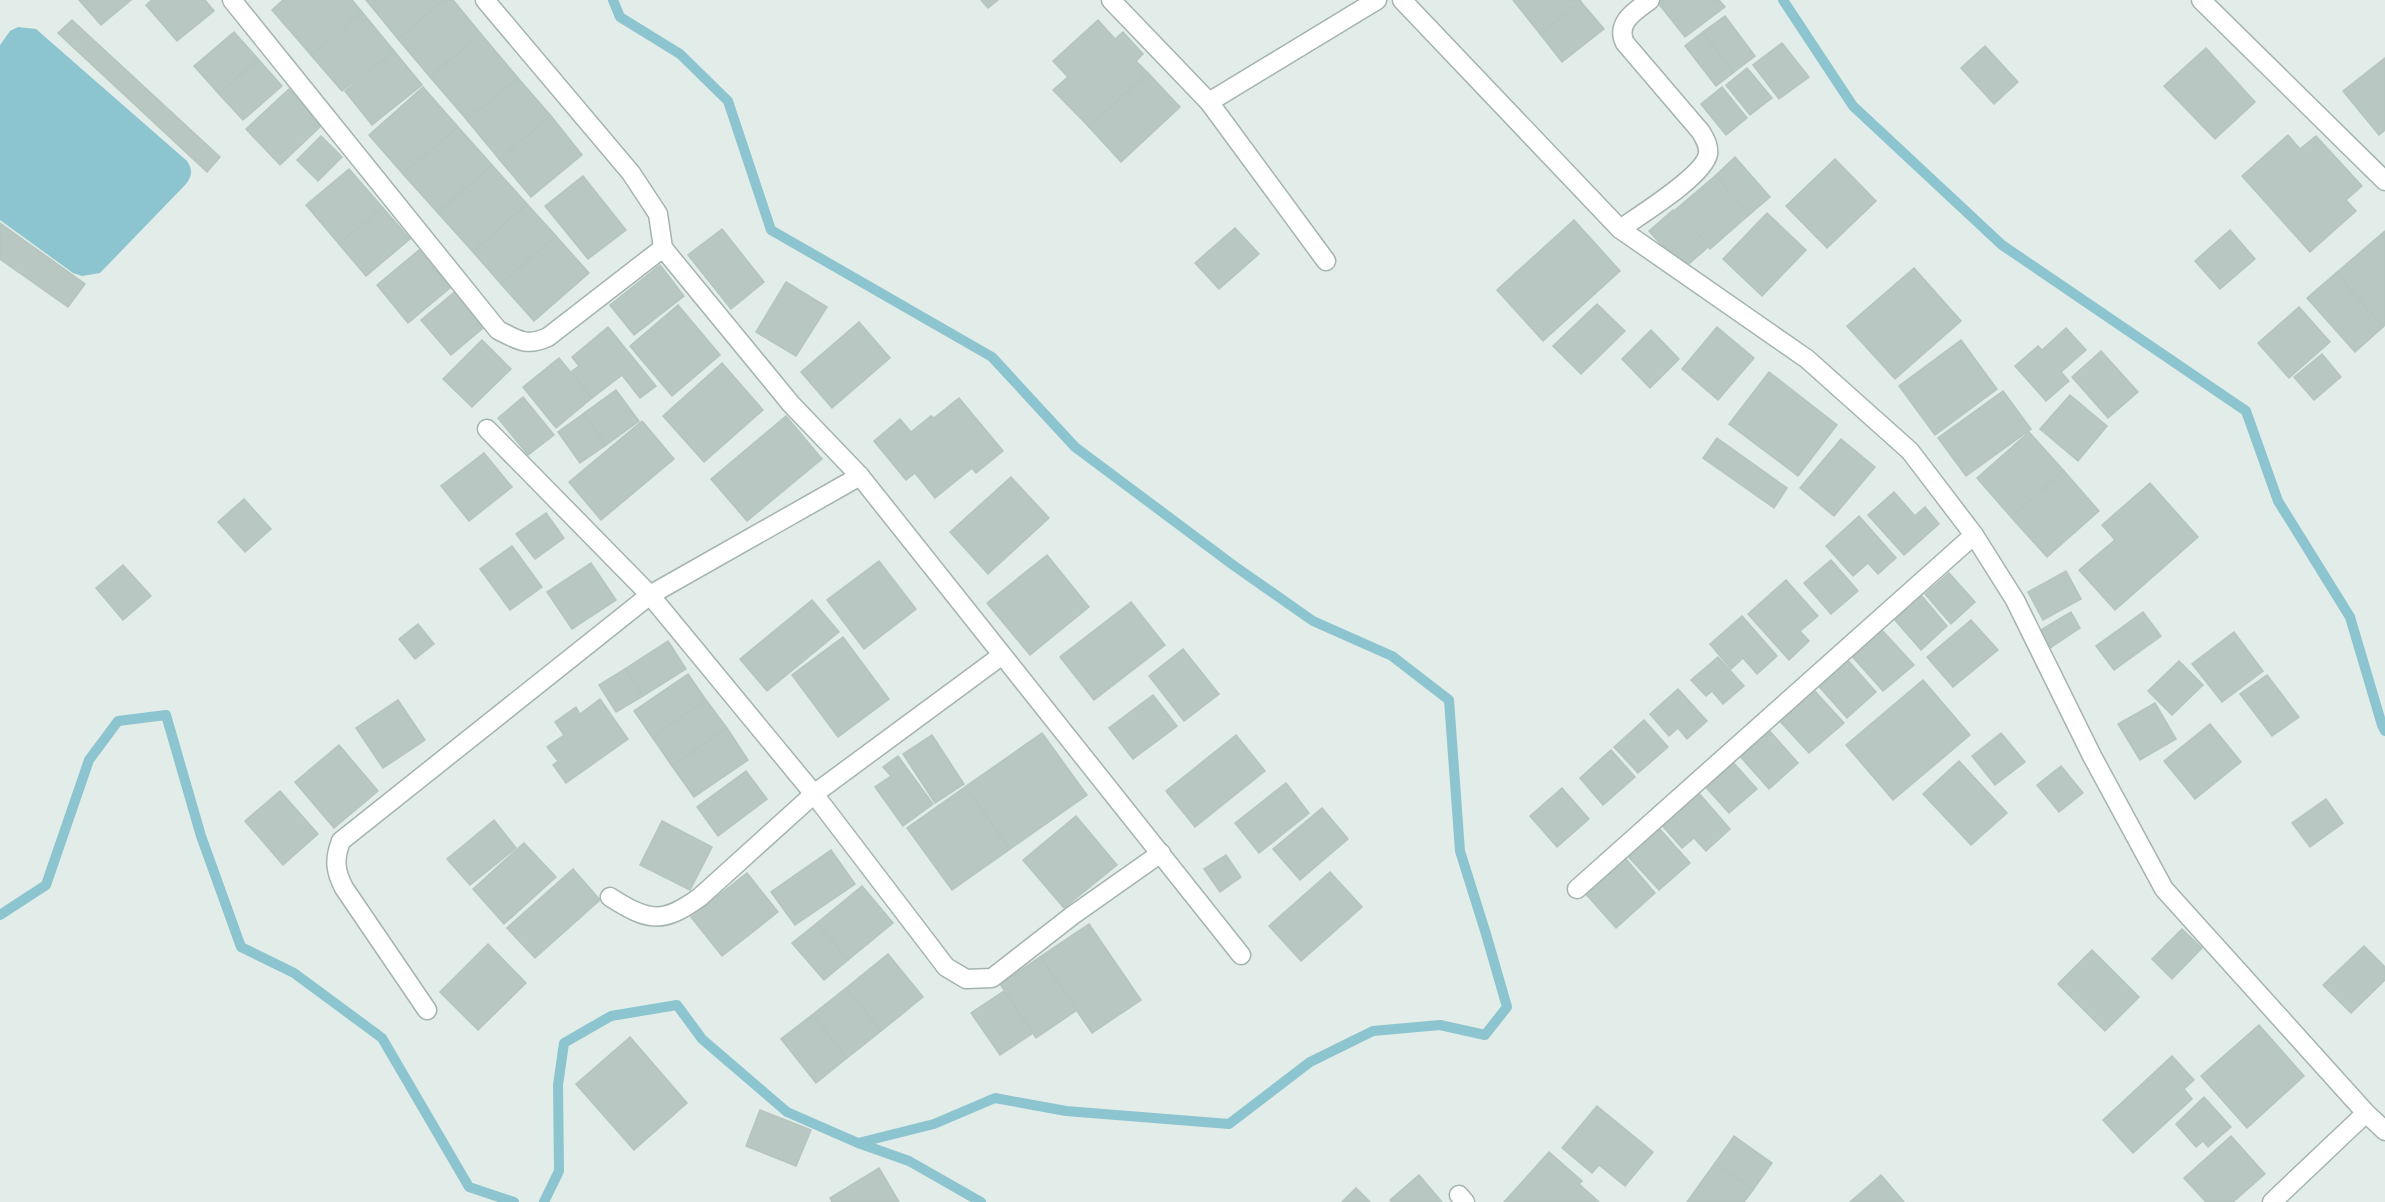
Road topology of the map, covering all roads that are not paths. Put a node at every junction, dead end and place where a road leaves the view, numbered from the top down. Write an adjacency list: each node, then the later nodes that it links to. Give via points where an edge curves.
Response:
1 (232, 0): 11 (street, via 498,330 528,343 548,337)
2 (485, 0): 11 (street, via 631,173 658,214)
3 (1111, 0): 8 (street)
4 (1377, 0): 8 (street)
5 (1402, 0): 10 (street)
6 (1650, 0): 10 (street, via 1628,18 1621,36 1701,132 1708,153 1693,176)
7 (2201, 0): 9 (street)
8 (1209, 102): 12 (street)
9 (2385, 181)
10 (1620, 229): 15 (street, via 1807,359 1910,451)
11 (663, 248): 14 (street, via 791,404)
12 (1326, 261)
13 (487, 429): 16 (street)
14 (860, 476): 16 (street); 17 (street)
15 (1974, 535): 20 (street); 24 (street, via 2015,600 2092,756 2164,889)
16 (650, 595): 18 (street); 23 (street, via 340,841 336,872 344,888)
17 (1001, 656): 18 (street); 19 (street)
18 (814, 794): 19 (street, via 946,967 966,979 992,978); 21 (street, via 680,911 668,916 643,916)
19 (1161, 853): 22 (street)
20 (1577, 889)
21 (610, 897)
22 (1241, 955)
23 (427, 1010)
24 (2366, 1113): 25 (street); 26 (street)
25 (2385, 1131)
26 (2272, 1202)

